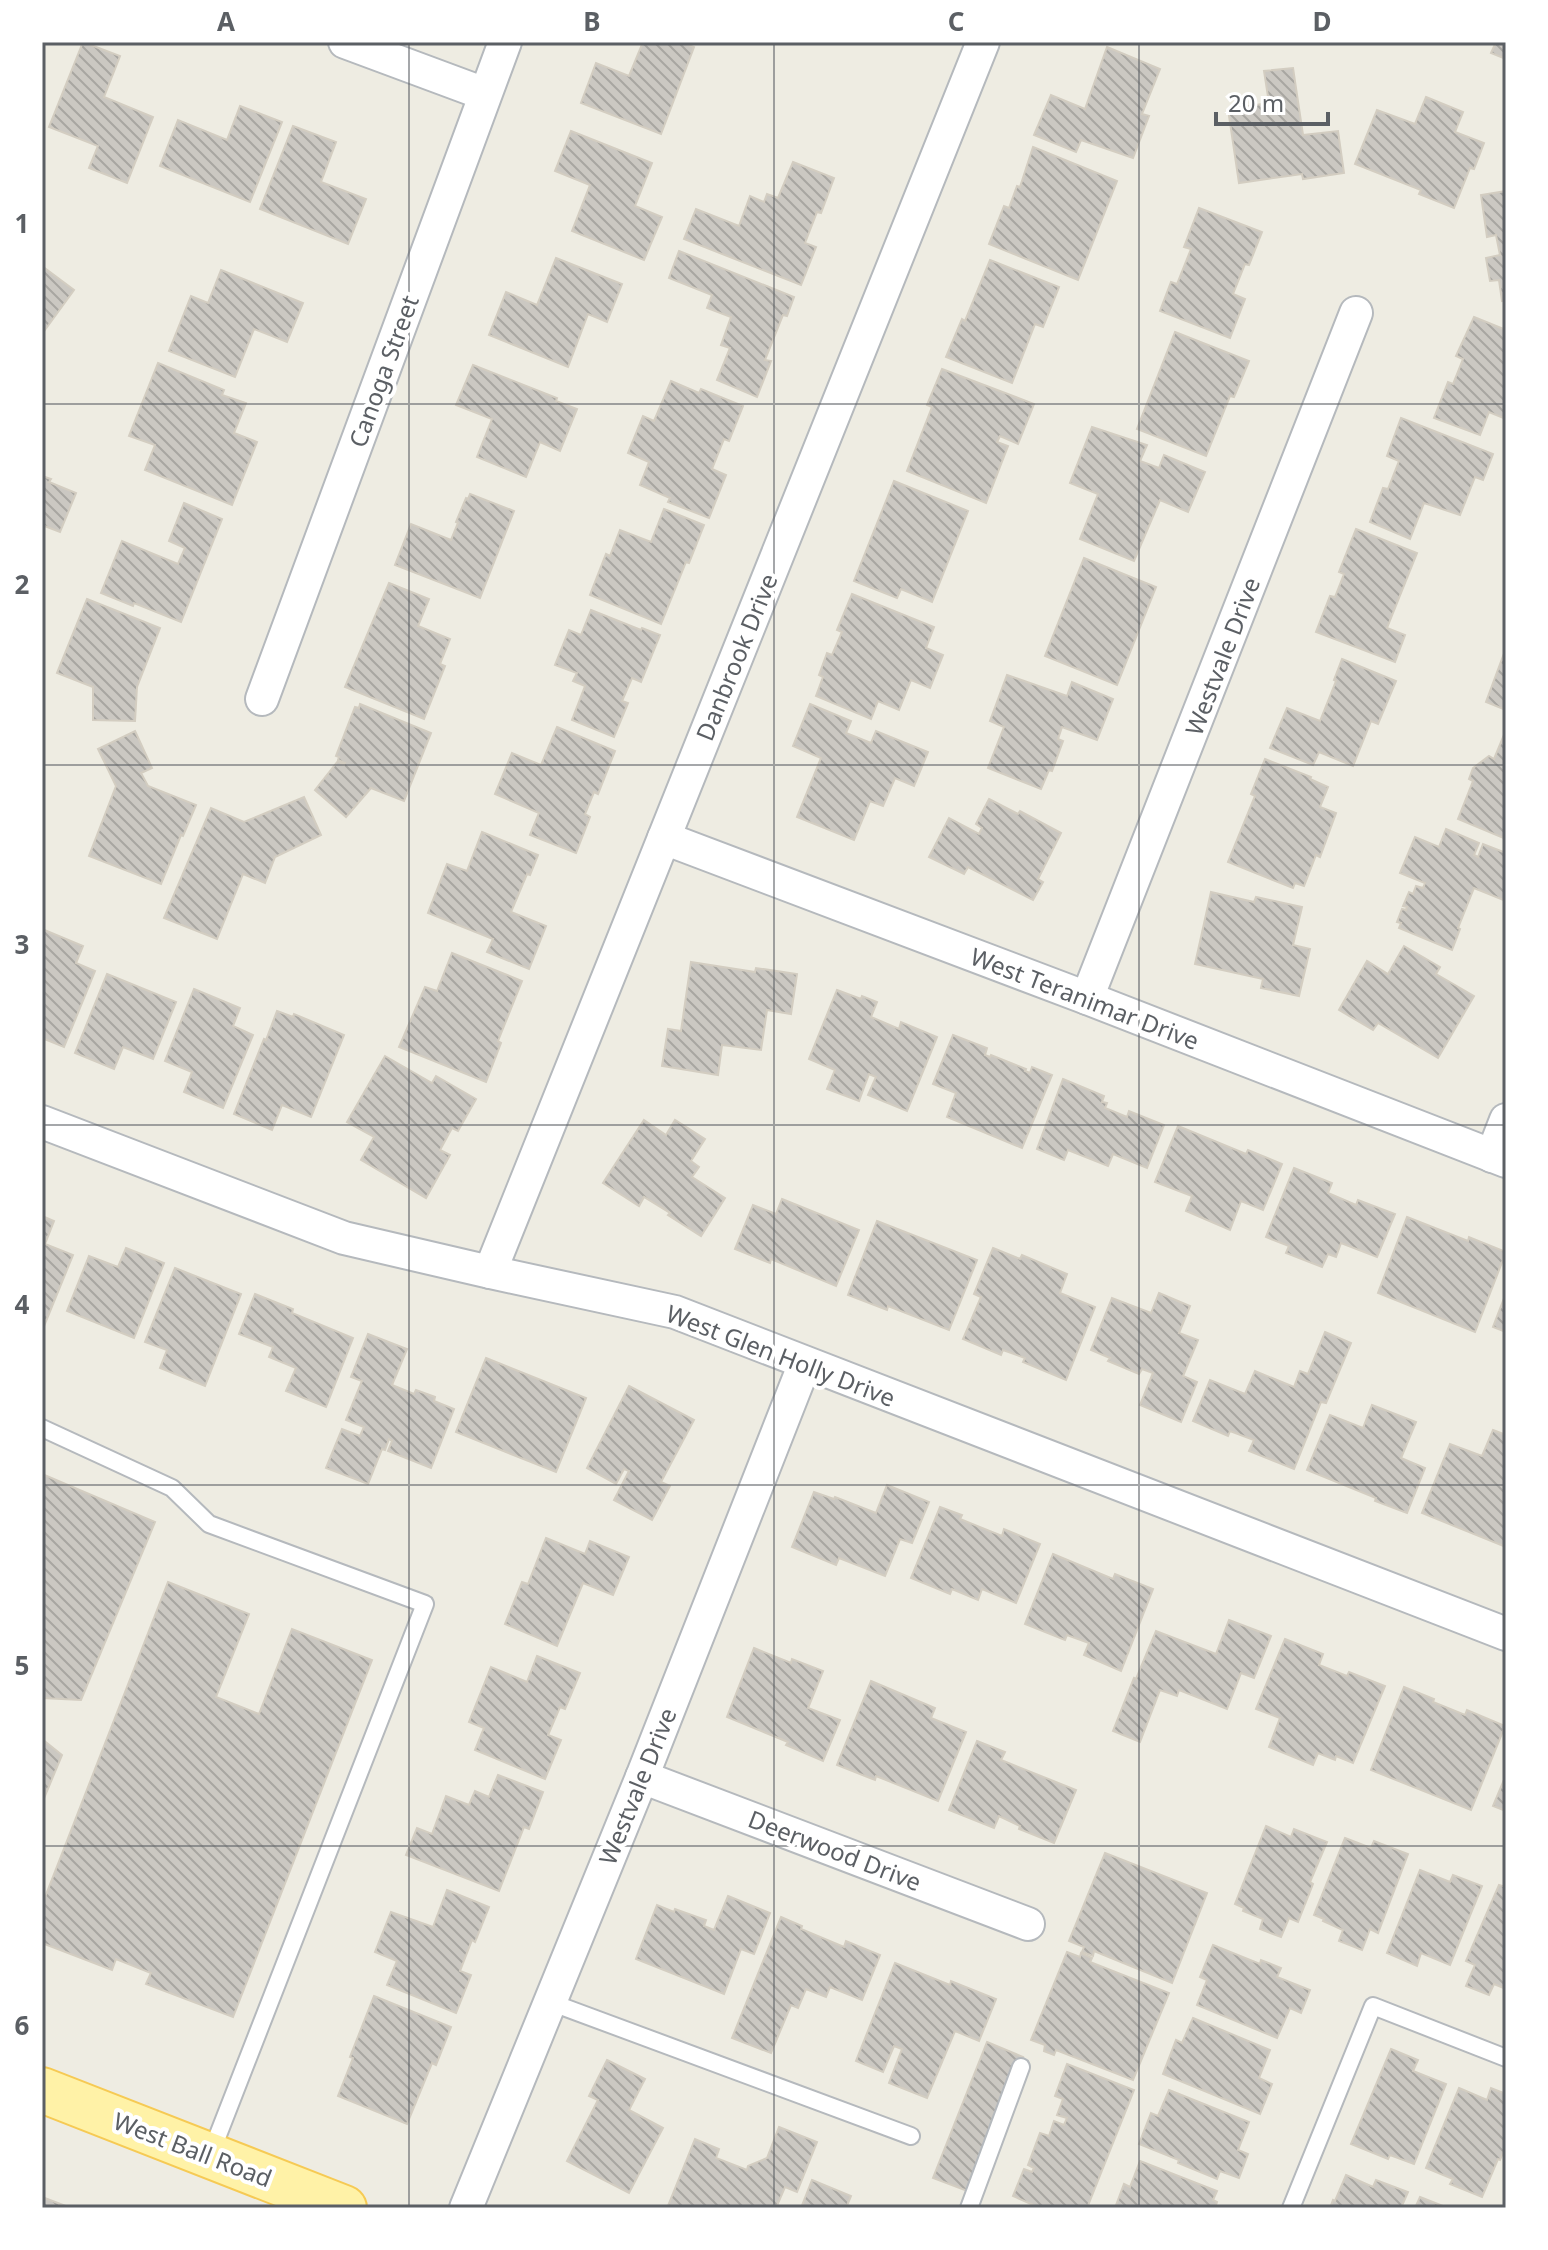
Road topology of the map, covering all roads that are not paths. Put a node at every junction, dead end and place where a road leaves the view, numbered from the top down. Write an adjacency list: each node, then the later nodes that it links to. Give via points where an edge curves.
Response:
1 (345, 42): 4 (street)
2 (505, 42): 4 (street, Canoga Street)
3 (983, 42): 7 (street, Danbrook Drive)
4 (485, 94): 6 (street, Canoga Street)
5 (1356, 313): 8 (street, Westvale Drive)
6 (262, 699)
7 (664, 838): 8 (street, West Teranimar Drive); 12 (street, Danbrook Drive)
8 (1087, 998): 11 (street, West Teranimar Drive)
9 (1506, 1120): 11 (street)
10 (42, 1122): 12 (street, West Glen Holly Drive, via 344,1238)
11 (1499, 1158)
12 (490, 1272): 13 (street, West Glen Holly Drive, via 675,1312)
13 (805, 1363): 15 (street, West Glen Holly Drive); 16 (street, Westvale Drive)
14 (42, 1428): 23 (lane, via 172,1488 209,1524 425,1604)
15 (1506, 1634)
16 (642, 1777): 17 (street, Deerwood Drive); 18 (street, Westvale Drive)
17 (1028, 1924)
18 (550, 2002): 22 (lane); 26 (street, Westvale Drive)
19 (1506, 2058): 28 (lane, via 1373,2006)
20 (1021, 2067): 27 (lane)
21 (42, 2090): 23 (main road, West Ball Road)
22 (911, 2136)
23 (210, 2155): 24 (main road, West Ball Road)
24 (290, 2198): 25 (main road, West Ball Road)
25 (344, 2208)
26 (466, 2208)
27 (969, 2208)
28 (1291, 2208)

